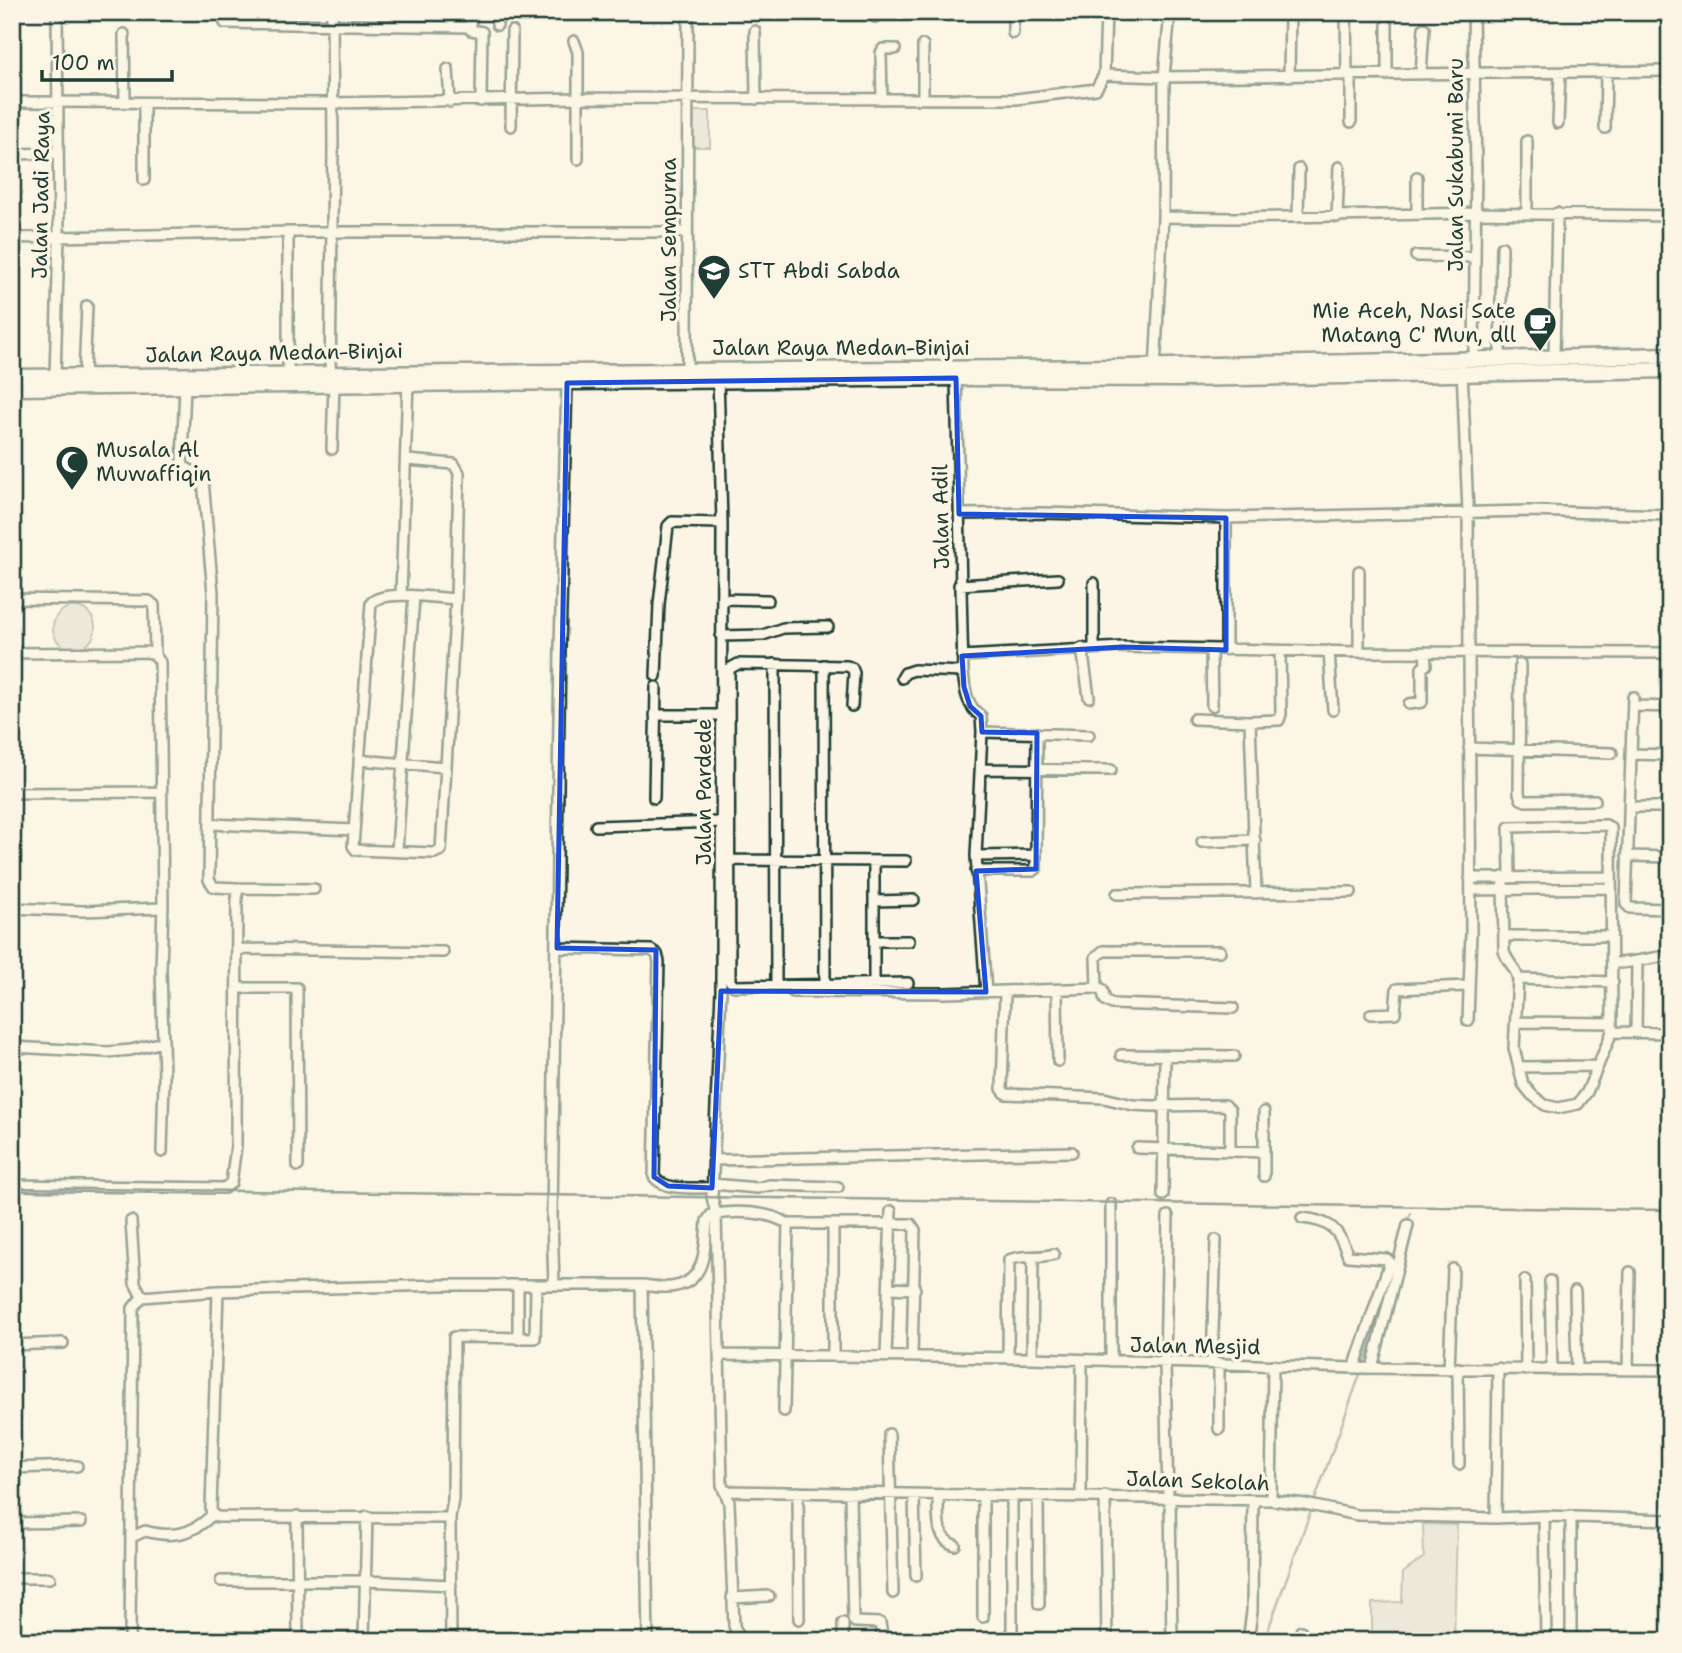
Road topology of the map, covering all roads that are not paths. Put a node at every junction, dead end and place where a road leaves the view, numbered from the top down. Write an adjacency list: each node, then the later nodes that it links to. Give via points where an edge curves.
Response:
1 (57, 12): 44 (street, Jalan Jadi Raya)
2 (332, 12): 15 (street)
3 (470, 12): 16 (street)
4 (497, 12): 13 (street)
5 (688, 12): 38 (street, Jalan Sempurna)
6 (1013, 12): 20 (street)
7 (1106, 12): 31 (street)
8 (1170, 12): 35 (street)
9 (1290, 12): 34 (street)
10 (1346, 12): 32 (street)
11 (1473, 12): 30 (street, Jalan Sukabumi Baru)
12 (225, 23): 15 (street)
13 (496, 25)
14 (1387, 25): 33 (street)
15 (332, 26): 16 (street); 48 (street)
16 (470, 27): 42 (street, via 482,32)
17 (1424, 28): 29 (street)
18 (512, 31): 41 (street)
19 (755, 31): 39 (street)
20 (1013, 33)
21 (124, 34): 45 (street)
22 (574, 41): 36 (street)
23 (923, 46): 37 (street)
24 (895, 49): 40 (street, via 881,53)
25 (448, 69): 46 (street)
26 (1670, 71): 27 (street)
27 (1606, 72): 28 (street); 52 (street)
28 (1560, 73): 30 (street); 50 (street)
29 (1421, 74): 30 (street); 33 (street)
30 (1474, 74): 61 (street, Jalan Sukabumi Baru)
31 (1104, 75): 35 (street); 37 (street, via 1096,89 1086,92 1016,99)
32 (1349, 75): 33 (street); 34 (street); 49 (street)
33 (1387, 75)
34 (1289, 76): 35 (street)
35 (1164, 77): 66 (street)
36 (579, 98): 38 (street); 41 (street); 56 (street)
37 (923, 98): 40 (street)
38 (688, 99): 39 (street); 71 (street, Jalan Sempurna)
39 (756, 99): 40 (street)
40 (882, 99)
41 (512, 100): 42 (street); 51 (street)
42 (481, 101): 46 (street)
43 (12, 102): 44 (street)
44 (60, 102): 45 (street); 54 (street, Jalan Jadi Raya)
45 (125, 102): 47 (street)
46 (450, 102): 48 (street)
47 (144, 103): 48 (street); 60 (street)
48 (333, 103): 70 (street)
49 (1351, 122)
50 (1558, 123)
51 (511, 126)
52 (1605, 128)
53 (1527, 141): 64 (street)
54 (58, 153): 55 (street); 72 (street, Jalan Jadi Raya)
55 (12, 154)
56 (578, 159)
57 (1339, 167): 68 (street)
58 (1299, 169): 67 (street)
59 (1417, 177): 63 (street)
60 (144, 180)
61 (1475, 213): 63 (street); 64 (street); 76 (street, Jalan Sukabumi Baru)
62 (1557, 213): 64 (street); 65 (street); 79 (street)
63 (1417, 214): 68 (street)
64 (1527, 214)
65 (1670, 216)
66 (1163, 217): 67 (street); 83 (street)
67 (1298, 217): 68 (street)
68 (1338, 217)
69 (288, 232): 70 (street); 72 (street); 84 (street)
70 (332, 232): 71 (street); 92 (street)
71 (686, 232): 86 (street, Jalan Sempurna)
72 (59, 237): 73 (street); 89 (street, Jalan Jadi Raya)
73 (12, 238)
74 (1502, 247): 80 (street)
75 (1416, 256): 76 (street)
76 (1474, 257): 81 (street, Jalan Sukabumi Baru)
77 (87, 306): 85 (street)
78 (1670, 355): 79 (highway, Jalan Raya Medan-Binjai)
79 (1554, 357): 80 (highway, Jalan Raya Medan-Binjai)
80 (1500, 359): 81 (highway, Jalan Raya Medan-Binjai)
81 (1466, 365): 82 (highway, Jalan Raya Medan-Binjai); 83 (highway, Jalan Raya Medan-Binjai, via 1407,359); 98 (street, Jalan Sukabumi Baru)
82 (1670, 370)
83 (1155, 372): 87 (highway, Jalan Raya Medan-Binjai); 91 (highway, Jalan Raya Medan-Binjai)
84 (288, 373): 85 (highway, Jalan Raya Medan-Binjai); 92 (highway, Jalan Raya Medan-Binjai)
85 (84, 376): 89 (highway, Jalan Raya Medan-Binjai)
86 (687, 376): 87 (highway, Jalan Raya Medan-Binjai); 90 (highway, Jalan Raya Medan-Binjai, via 514,373); 93 (highway, Jalan Raya Medan-Binjai)
87 (718, 376): 91 (highway, Jalan Raya Medan-Binjai); 102 (street, Jalan Pardede)
88 (12, 377): 89 (highway, Jalan Raya Medan-Binjai)
89 (55, 377)
90 (408, 378): 92 (highway, Jalan Raya Medan-Binjai); 93 (highway, Jalan Raya Medan-Binjai); 97 (street)
91 (956, 378): 99 (street, Jalan Adil)
92 (331, 380): 94 (highway, Jalan Raya Medan-Binjai); 96 (street)
93 (567, 383): 202 (street)
94 (185, 386): 95 (highway, Jalan Raya Medan-Binjai); 166 (street, via 182,462 203,480 213,593)
95 (12, 388)
96 (332, 449)
97 (407, 460): 107 (street); 110 (street, via 457,467)
98 (1468, 513): 100 (street); 101 (street); 121 (street, Jalan Sukabumi Baru)
99 (959, 514): 101 (street); 106 (street, Jalan Adil)
100 (1670, 516)
101 (1226, 518): 118 (street)
102 (722, 523): 111 (street, Jalan Pardede); 132 (street, via 672,522 668,526)
103 (1359, 571): 122 (street)
104 (1058, 579): 106 (street)
105 (1094, 583): 115 (street)
106 (959, 585): 127 (street, Jalan Adil)
107 (401, 595): 108 (street); 153 (street, via 376,598 371,603)
108 (414, 596): 110 (street); 154 (street)
109 (12, 599): 126 (street, via 149,601 156,617)
110 (456, 599): 155 (street)
111 (722, 599): 112 (street); 114 (street, Jalan Pardede)
112 (768, 600)
113 (828, 627): 114 (street)
114 (721, 636): 142 (street, Jalan Pardede)
115 (1094, 647): 116 (street); 117 (street)
116 (1082, 648): 127 (street); 135 (street)
117 (1211, 650): 118 (street); 138 (street)
118 (1226, 650): 119 (street)
119 (1280, 651): 120 (street); 144 (street, via 1279,720)
120 (1329, 651): 122 (street); 140 (street)
121 (1468, 651): 123 (street); 125 (street); 148 (street, Jalan Sukabumi Baru)
122 (1359, 652): 123 (street)
123 (1425, 652): 136 (street, via 1422,702)
124 (12, 653): 126 (street)
125 (1670, 653)
126 (155, 655): 159 (street, via 160,662)
127 (962, 656): 131 (street, Jalan Adil)
128 (775, 664): 130 (street); 176 (street, via 738,664 729,669); 177 (street)
129 (1520, 664): 149 (street)
130 (824, 666): 137 (street, via 852,668); 178 (street)
131 (963, 672): 133 (street, via 914,670); 145 (street, Jalan Adil, via 970,706 981,716)
132 (656, 676)
133 (902, 678)
134 (656, 687): 141 (street)
135 (1089, 697)
136 (1409, 704)
137 (852, 706)
138 (1212, 706)
139 (1670, 707): 151 (street, via 1634,701)
140 (1333, 710)
141 (655, 715): 142 (street); 161 (street)
142 (722, 715): 165 (street, Jalan Pardede)
143 (1194, 719): 144 (street)
144 (1250, 721): 169 (street)
145 (982, 732): 146 (street); 157 (street)
146 (1037, 733): 147 (street); 156 (street)
147 (1089, 735)
148 (1469, 748): 149 (street); 184 (street, Jalan Sukabumi Baru)
149 (1517, 748): 150 (street); 162 (street, via 1521,799)
150 (1612, 753)
151 (1631, 754): 152 (street); 163 (street)
152 (1670, 755)
153 (359, 760): 154 (street); 168 (street)
154 (403, 764): 155 (street); 171 (street)
155 (446, 767): 171 (street, via 441,850)
156 (1038, 768): 157 (street); 158 (street); 172 (street)
157 (981, 769): 173 (street)
158 (1111, 770)
159 (160, 792): 160 (street); 196 (street)
160 (12, 793)
161 (654, 798)
162 (1595, 800)
163 (1629, 807): 164 (street); 174 (street)
164 (1670, 807)
165 (720, 822): 167 (street); 176 (street, Jalan Pardede)
166 (210, 824): 168 (street); 185 (street, via 209,880 214,887)
167 (596, 826)
168 (354, 831): 171 (street, via 356,850)
169 (1255, 840): 170 (street); 191 (street)
170 (1202, 842)
171 (397, 850)
172 (1036, 855): 173 (street); 181 (street, via 1033,871)
173 (976, 856): 181 (street)
174 (1627, 856): 175 (street); 197 (street, via 1627,907)
175 (1670, 857)
176 (724, 860): 177 (street); 213 (street, via 730,981 734,986); 219 (street, Jalan Pardede)
177 (777, 860): 178 (street); 213 (street)
178 (824, 860): 179 (street); 214 (street)
179 (874, 861): 180 (street); 194 (street)
180 (906, 861)
181 (976, 871): 220 (street)
182 (1507, 877): 183 (street); 183 (street, via 1509,827 1606,825 1611,828); 184 (street); 188 (street)
183 (1610, 877): 186 (street)
184 (1470, 878): 189 (street, Jalan Sukabumi Baru)
185 (237, 888): 187 (street); 203 (street)
186 (1610, 888): 188 (street); 199 (street)
187 (314, 889)
188 (1503, 889): 189 (street); 198 (street)
189 (1471, 890): 215 (street, Jalan Sukabumi Baru)
190 (1352, 892): 191 (street)
191 (1255, 893): 192 (street)
192 (1117, 894)
193 (914, 900): 194 (street)
194 (875, 901): 201 (street)
195 (12, 908): 196 (street)
196 (161, 908): 229 (street)
197 (1670, 909)
198 (1505, 936): 199 (street); 209 (street, via 1506,958)
199 (1610, 936): 207 (street)
200 (909, 940): 201 (street)
201 (874, 941): 212 (street)
202 (557, 948): 249 (street, via 651,950 657,954 654,1177 668,1186); 269 (street)
203 (238, 949): 205 (street); 216 (street)
204 (1220, 951): 217 (street, via 1103,951 1096,957)
205 (443, 952)
206 (1670, 956): 208 (street)
207 (1612, 963): 208 (street); 210 (street)
208 (1637, 963): 227 (street)
209 (1518, 979): 210 (street); 225 (street)
210 (1613, 982): 226 (street)
211 (908, 983): 212 (street)
212 (874, 985): 214 (street)
213 (776, 986): 214 (street)
214 (825, 986)
215 (1467, 986): 223 (street, via 1397,989 1395,1013); 224 (street, Jalan Sukabumi Baru)
216 (237, 988): 246 (street, via 297,988); 248 (street, via 236,1146 231,1183 224,1188)
217 (1097, 988): 218 (street); 222 (street, via 1112,1004)
218 (1057, 990): 221 (street); 234 (street)
219 (721, 991): 220 (street); 245 (street, Jalan Pardede)
220 (986, 992): 221 (street)
221 (1005, 992): 237 (street, via 1003,1092)
222 (1233, 1008)
223 (1371, 1014)
224 (1468, 1021)
225 (1517, 1022): 226 (street); 236 (street, via 1514,1048)
226 (1612, 1028): 227 (street); 235 (street)
227 (1636, 1033): 228 (street)
228 (1670, 1033)
229 (163, 1042): 230 (street, via 108,1052); 242 (street)
230 (12, 1046)
231 (1121, 1055): 233 (street)
232 (1234, 1056): 233 (street)
233 (1165, 1057): 237 (street)
234 (1058, 1061)
235 (1598, 1066): 236 (street); 236 (street, via 1583,1100 1558,1108 1545,1105 1527,1090)
236 (1519, 1067)
237 (1165, 1106): 240 (street); 241 (street, via 1228,1107)
238 (1264, 1111): 244 (street)
239 (1137, 1148): 240 (street)
240 (1164, 1149): 241 (street); 251 (street)
241 (1230, 1150): 244 (street)
242 (162, 1152)
243 (1072, 1152): 245 (street)
244 (1264, 1152): 247 (street)
245 (713, 1160): 249 (street, Jalan Pardede)
246 (298, 1166)
247 (1264, 1176)
248 (12, 1185)
249 (713, 1186): 250 (street); 254 (street, Jalan Pardede)
250 (838, 1187)
251 (1163, 1195)
252 (1111, 1204): 289 (street)
253 (891, 1211): 258 (street)
254 (716, 1214): 259 (street, via 776,1217); 270 (street, via 707,1221 702,1265 692,1278 674,1287); 281 (street, Jalan Pardede)
255 (1168, 1216): 290 (street)
256 (1302, 1218): 293 (street, via 1328,1224 1342,1237 1348,1256 1390,1262)
257 (131, 1221): 277 (street, via 135,1283)
258 (891, 1223): 260 (street); 273 (street); 274 (street, via 915,1227)
259 (788, 1224): 260 (street); 282 (street)
260 (833, 1225): 283 (street)
261 (1408, 1225): 293 (street)
262 (1216, 1240): 291 (street)
263 (1054, 1254): 264 (street)
264 (1033, 1257): 286 (street, via 1009,1260); 287 (street)
265 (1453, 1269): 294 (street)
266 (1630, 1272): 299 (street)
267 (1525, 1280): 296 (street)
268 (1550, 1281): 297 (street)
269 (554, 1285): 270 (street); 272 (street)
270 (642, 1285): 357 (street)
271 (518, 1286): 272 (street); 275 (street); 278 (street)
272 (536, 1286): 278 (street, via 536,1335)
273 (889, 1288): 274 (street); 284 (street)
274 (915, 1289): 285 (street)
275 (218, 1291): 277 (street); 321 (street)
276 (1575, 1291): 298 (street)
277 (142, 1297): 329 (street, via 133,1308)
278 (518, 1339): 326 (street, via 454,1337)
279 (63, 1343): 280 (street)
280 (12, 1345)
281 (720, 1355): 282 (street, Jalan Mesjid); 307 (street, Jalan Pardede)
282 (784, 1356): 283 (street, Jalan Mesjid); 301 (street)
283 (833, 1356): 284 (street, Jalan Mesjid)
284 (887, 1357): 285 (street, Jalan Mesjid)
285 (912, 1357): 286 (street, Jalan Mesjid)
286 (1008, 1358): 287 (street, Jalan Mesjid)
287 (1032, 1358): 288 (street, Jalan Mesjid)
288 (1082, 1361): 289 (street, Jalan Mesjid); 313 (street)
289 (1111, 1361): 290 (street, Jalan Mesjid)
290 (1165, 1363): 291 (street, Jalan Mesjid); 318 (street)
291 (1216, 1363): 292 (street, Jalan Mesjid); 302 (street)
292 (1273, 1365): 293 (street, Jalan Mesjid); 320 (street)
293 (1363, 1368): 294 (street, Jalan Mesjid)
294 (1454, 1368): 295 (street, Jalan Mesjid); 304 (street)
295 (1498, 1368): 296 (street, Jalan Mesjid); 327 (street)
296 (1526, 1370): 297 (street, Jalan Mesjid)
297 (1552, 1370): 298 (street, Jalan Mesjid)
298 (1577, 1370): 299 (street, Jalan Mesjid)
299 (1628, 1370): 300 (street, Jalan Mesjid)
300 (1670, 1370)
301 (783, 1411)
302 (1219, 1429)
303 (889, 1434): 310 (street)
304 (1460, 1464)
305 (77, 1466): 306 (street)
306 (12, 1468)
307 (724, 1491): 308 (street, Jalan Sekolah); 344 (street, Jalan Pardede, via 730,1514)
308 (798, 1492): 309 (street, Jalan Sekolah); 347 (street)
309 (850, 1494): 310 (street, Jalan Sekolah); 348 (street)
310 (891, 1494): 311 (street, Jalan Sekolah); 342 (street)
311 (914, 1495): 314 (street, Jalan Sekolah); 335 (street)
312 (983, 1495): 314 (street, Jalan Sekolah); 315 (street, Jalan Sekolah); 346 (street)
313 (1082, 1495): 316 (street, Jalan Sekolah); 317 (street, Jalan Sekolah)
314 (938, 1496): 334 (street, via 942,1536)
315 (1012, 1496): 316 (street, Jalan Sekolah); 361 (street)
316 (1038, 1496): 345 (street)
317 (1105, 1496): 318 (street, Jalan Sekolah); 362 (street)
318 (1169, 1498): 319 (street, Jalan Sekolah); 363 (street)
319 (1253, 1500): 320 (street, Jalan Sekolah); 364 (street)
320 (1271, 1500): 327 (street, Jalan Sekolah, via 1357,1516)
321 (212, 1515): 322 (street); 332 (street, via 199,1529 160,1535)
322 (296, 1516): 323 (street); 338 (street)
323 (367, 1516): 326 (street); 340 (street)
324 (1544, 1516): 325 (street, Jalan Sekolah); 327 (street, Jalan Sekolah); 365 (street)
325 (1571, 1516): 328 (street, Jalan Sekolah); 366 (street)
326 (450, 1518): 341 (street)
327 (1496, 1518)
328 (1670, 1520)
329 (132, 1521): 332 (street); 333 (street)
330 (12, 1522): 331 (street)
331 (81, 1522)
332 (145, 1531): 333 (street)
333 (132, 1537): 349 (street)
334 (955, 1545)
335 (916, 1576)
336 (12, 1578): 337 (street)
337 (50, 1578)
338 (298, 1580): 339 (street); 340 (street); 353 (street)
339 (221, 1581)
340 (366, 1581): 341 (street); 354 (street)
341 (451, 1585): 356 (street)
342 (893, 1593)
343 (769, 1596): 344 (street)
344 (732, 1598): 358 (street, Jalan Pardede, via 734,1626)
345 (1039, 1604)
346 (983, 1617)
347 (799, 1619)
348 (848, 1621): 359 (street); 360 (street, via 880,1623)
349 (130, 1637)
350 (210, 1637): 353 (street)
351 (12, 1639): 352 (street)
352 (36, 1639)
353 (298, 1639): 354 (street)
354 (364, 1639): 355 (street)
355 (423, 1641)
356 (451, 1641)
357 (648, 1641)
358 (741, 1641)
359 (843, 1641)
360 (883, 1641)
361 (1012, 1641)
362 (1107, 1641)
363 (1172, 1641)
364 (1248, 1641)
365 (1546, 1641)
366 (1570, 1641)

